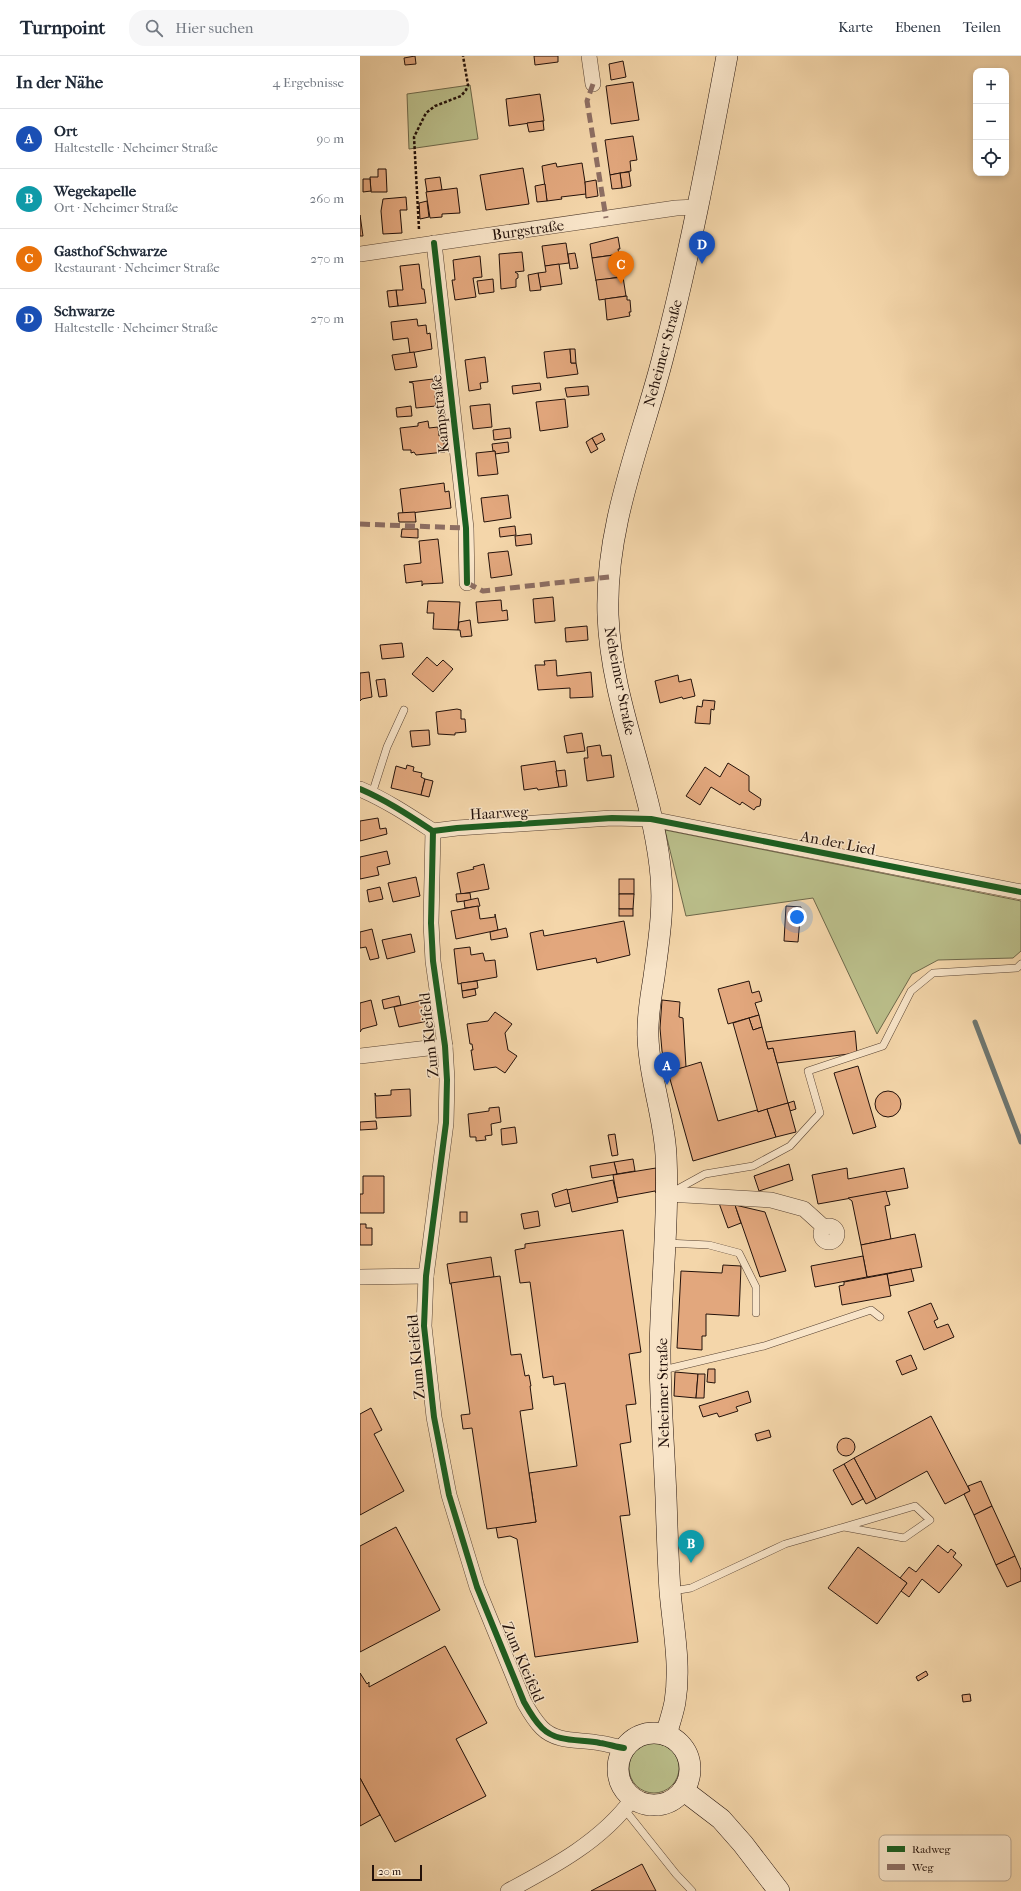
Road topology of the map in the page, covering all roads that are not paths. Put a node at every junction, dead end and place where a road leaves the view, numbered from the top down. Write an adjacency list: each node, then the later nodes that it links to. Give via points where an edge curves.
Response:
1 (589, 56): 3 (street)
2 (727, 56): 4 (main road, Neheimer Straße)
3 (593, 84)
4 (697, 208): 5 (street, Burgstraße, via 676,208); 10 (main road, Neheimer Straße, via 663,360 616,523 609,577 608,616 612,657 625,720)
5 (427, 244): 6 (street, Burgstraße); 7 (street, Kampstraße, via 466,528)
6 (360, 254)
7 (467, 583)
8 (404, 710): 9 (lane)
9 (366, 792): 11 (street, via 408,814)
10 (651, 819): 11 (street, Haarweg, via 612,818); 12 (street, An der Lied); 16 (main road, Neheimer Straße, via 660,866 662,900 660,937 648,1019 648,1040 664,1125)
11 (433, 831): 14 (street, Zum Kleifeld, via 433,961)
12 (1021, 892)
13 (1021, 964): 16 (lane, via 1017,968 934,973 911,991 883,1046 808,1071 820,1113 790,1146 753,1166 705,1174)
14 (445, 1046): 15 (street); 19 (street, Zum Kleifeld, via 448,1080 446,1123)
15 (360, 1056)
16 (669, 1194): 17 (street, via 771,1200 804,1209); 18 (main road, Neheimer Straße)
17 (824, 1228)
18 (666, 1243): 21 (lane, via 709,1245 739,1253 756,1287); 23 (main road, Neheimer Straße)
19 (426, 1276): 20 (street); 27 (street, Zum Kleifeld, via 424,1326 434,1418 448,1496 478,1587 524,1702 542,1728 551,1735)
20 (360, 1277)
21 (756, 1313)
22 (880, 1317): 23 (lane, via 871,1310 764,1346)
23 (661, 1370): 25 (main road, Neheimer Straße)
24 (844, 1527): 24 (lane, via 904,1538 930,1520 915,1506); 25 (lane, via 785,1544 691,1588)
25 (670, 1592): 26 (main road, Neheimer Straße, via 677,1666 675,1701)
26 (666, 1735): 27 (main road, via 643,1735); 28 (main road, via 681,1746 689,1762 688,1781)
27 (624, 1748): 29 (main road, via 618,1775)
28 (683, 1790): 29 (main road, via 669,1802); 32 (main road, via 721,1819)
29 (629, 1804): 30 (street, via 610,1826 591,1841); 31 (lane, via 671,1868)
30 (508, 1891)
31 (692, 1891)
32 (779, 1891)

